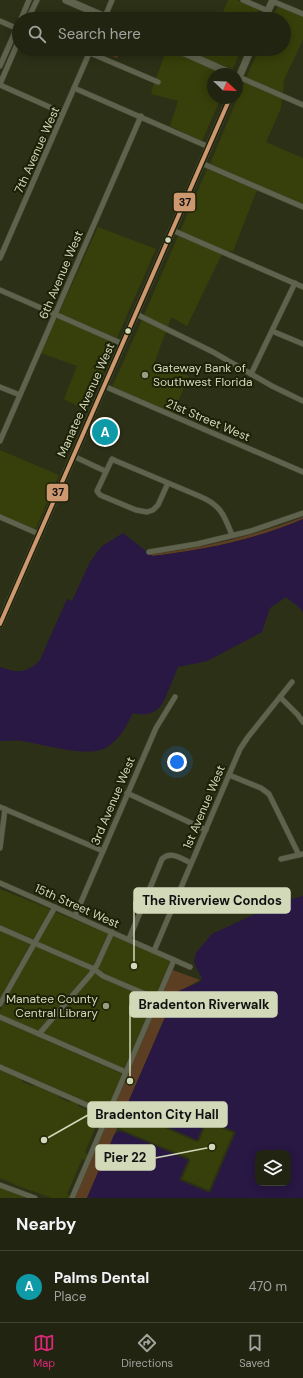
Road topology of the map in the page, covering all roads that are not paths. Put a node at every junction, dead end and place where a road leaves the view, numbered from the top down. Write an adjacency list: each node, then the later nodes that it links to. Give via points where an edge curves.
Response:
1 (29, 0): 8 (street)
2 (37, 0): 9 (street)
3 (66, 0): 10 (main road)
4 (112, 0): 11 (street)
5 (243, 0): 7 (street)
6 (272, 0): 7 (main road); 12 (street)
7 (268, 11)
8 (23, 12)
9 (31, 12)
10 (93, 12)
11 (108, 12)
12 (303, 14)
13 (0, 21): 14 (street)
14 (12, 26)
15 (12, 41): 21 (street)
16 (12, 56): 26 (street)
17 (89, 56): 27 (street, 7th Avenue West)
18 (102, 56): 25 (street)
19 (192, 56): 22 (main road)
20 (248, 56): 23 (main road)
21 (0, 66)
22 (219, 68)
23 (243, 68)
24 (243, 81): 29 (street)
25 (158, 82)
26 (0, 84): 30 (street)
27 (74, 88): 30 (street, 7th Avenue West); 31 (street)
28 (227, 104): 32 (main road, Manatee Avenue West)
29 (303, 105)
30 (63, 113): 36 (street, 7th Avenue West)
31 (141, 116): 32 (street); 40 (street, 6th Avenue West)
32 (209, 147): 33 (main road, Manatee Avenue West)
33 (202, 163): 34 (street); 35 (main road, Manatee Avenue West)
34 (303, 207)
35 (172, 230): 37 (street); 41 (main road, Manatee Avenue West)
36 (0, 258)
37 (295, 283): 38 (street); 42 (street)
38 (303, 286)
39 (0, 290): 40 (street)
40 (55, 314): 43 (street); 48 (street, 6th Avenue West)
41 (136, 314): 43 (main road, Manatee Avenue West); 45 (street)
42 (272, 331): 44 (street); 45 (street)
43 (123, 344): 46 (main road, Manatee Avenue West)
44 (303, 344)
45 (251, 374): 49 (street)
46 (104, 386): 51 (main road, Manatee Avenue West); 53 (street, 21st Street West)
47 (0, 387): 48 (street)
48 (20, 395): 50 (street, 6th Avenue West)
49 (303, 401)
50 (0, 441)
51 (74, 456): 52 (street); 57 (main road, Manatee Avenue West)
52 (105, 471): 54 (street, via 112,459); 54 (street, via 98,494 142,512 150,511 158,505)
53 (303, 472)
54 (168, 483): 58 (street, via 216,505 224,514)
55 (303, 513): 58 (street)
56 (0, 517): 57 (street)
57 (39, 534): 60 (main road, Manatee Avenue West)
58 (232, 535): 59 (street)
59 (149, 552)
60 (0, 624)
61 (292, 682): 63 (street, 1st Avenue West)
62 (176, 697): 66 (street, 3rd Avenue West, via 156,728)
63 (280, 697): 64 (street); 65 (street, 1st Avenue West, via 244,742)
64 (303, 722)
65 (229, 775): 68 (street, 1st Avenue West); 71 (street, via 269,794)
66 (127, 793): 68 (street); 70 (street, 3rd Avenue West)
67 (2, 807): 69 (street); 70 (street)
68 (206, 830): 73 (street, 1st Avenue West)
69 (0, 848)
70 (103, 851): 76 (street, 3rd Avenue West)
71 (301, 854): 72 (street)
72 (281, 859)
73 (192, 863): 79 (street, via 170,854 164,856); 81 (street, 1st Avenue West)
74 (0, 883): 75 (street, 15th Street West)
75 (55, 907): 76 (street, 15th Street West); 80 (street)
76 (75, 916): 78 (street, 15th Street West)
77 (0, 928): 80 (street)
78 (112, 932): 79 (street, 15th Street West); 84 (street)
79 (129, 939): 81 (street, 15th Street West)
80 (34, 943): 84 (street); 86 (street)
81 (154, 951): 82 (street, 15th Street West)
82 (174, 960): 83 (street, 15th Street West); 85 (street)
83 (190, 967)
84 (94, 969): 85 (street, via 103,976); 88 (street)
85 (157, 999): 90 (street)
86 (0, 1004)
87 (0, 1017): 88 (street)
88 (38, 1034): 90 (street)
89 (0, 1067): 91 (street)
90 (126, 1072): 91 (street)
91 (110, 1115): 94 (street)
92 (0, 1185): 93 (street)
93 (34, 1198)
94 (72, 1198)

